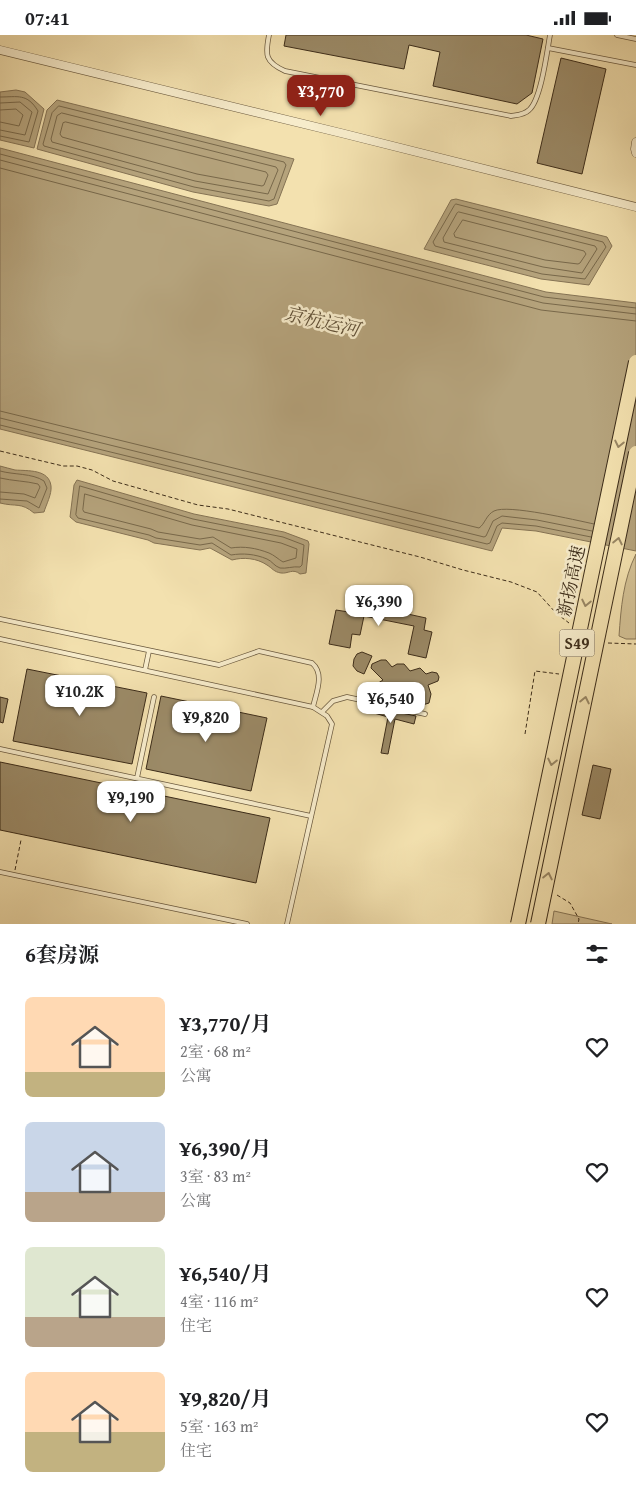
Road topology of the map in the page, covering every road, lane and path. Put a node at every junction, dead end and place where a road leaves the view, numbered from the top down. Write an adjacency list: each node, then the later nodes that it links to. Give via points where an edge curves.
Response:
1 (269, 35): 5 (lane, via 267,59 285,71 511,116 528,111 536,102)
2 (550, 35): 5 (lane)
3 (617, 35): 4 (lane)
4 (636, 39)
5 (548, 47): 7 (lane)
6 (0, 50): 10 (street)
7 (636, 65)
8 (636, 143): 9 (street)
9 (636, 153)
10 (636, 207)
11 (636, 362): 36 (highway, 新扬高速 / S49, one-way to 36, bridge)
12 (0, 451): 15 (path, via 63,466 77,466 112,481 198,505 246,514 512,582 536,592)
13 (636, 453): 37 (highway, S49, one-way to 13, bridge)
14 (0, 619): 19 (lane)
15 (574, 627)
16 (0, 639): 20 (lane)
17 (602, 641): 18 (path)
18 (636, 644)
19 (149, 651): 20 (lane); 23 (lane, via 219,665 259,651 312,663 319,673)
20 (145, 670): 23 (lane)
21 (565, 675): 26 (path, via 535,671)
22 (154, 697): 28 (lane)
23 (313, 707): 24 (lane)
24 (322, 712): 25 (lane, via 333,701 347,697); 29 (lane, via 332,724)
25 (426, 714)
26 (526, 734)
27 (0, 749): 28 (lane)
28 (137, 778): 29 (lane)
29 (311, 816): 35 (lane)
30 (21, 840): 32 (path)
31 (0, 873): 32 (lane)
32 (13, 875): 34 (lane)
33 (550, 893): 38 (path, via 570,903 576,911)
34 (247, 924)
35 (287, 924)
36 (518, 924)
37 (538, 924)
38 (578, 924)

